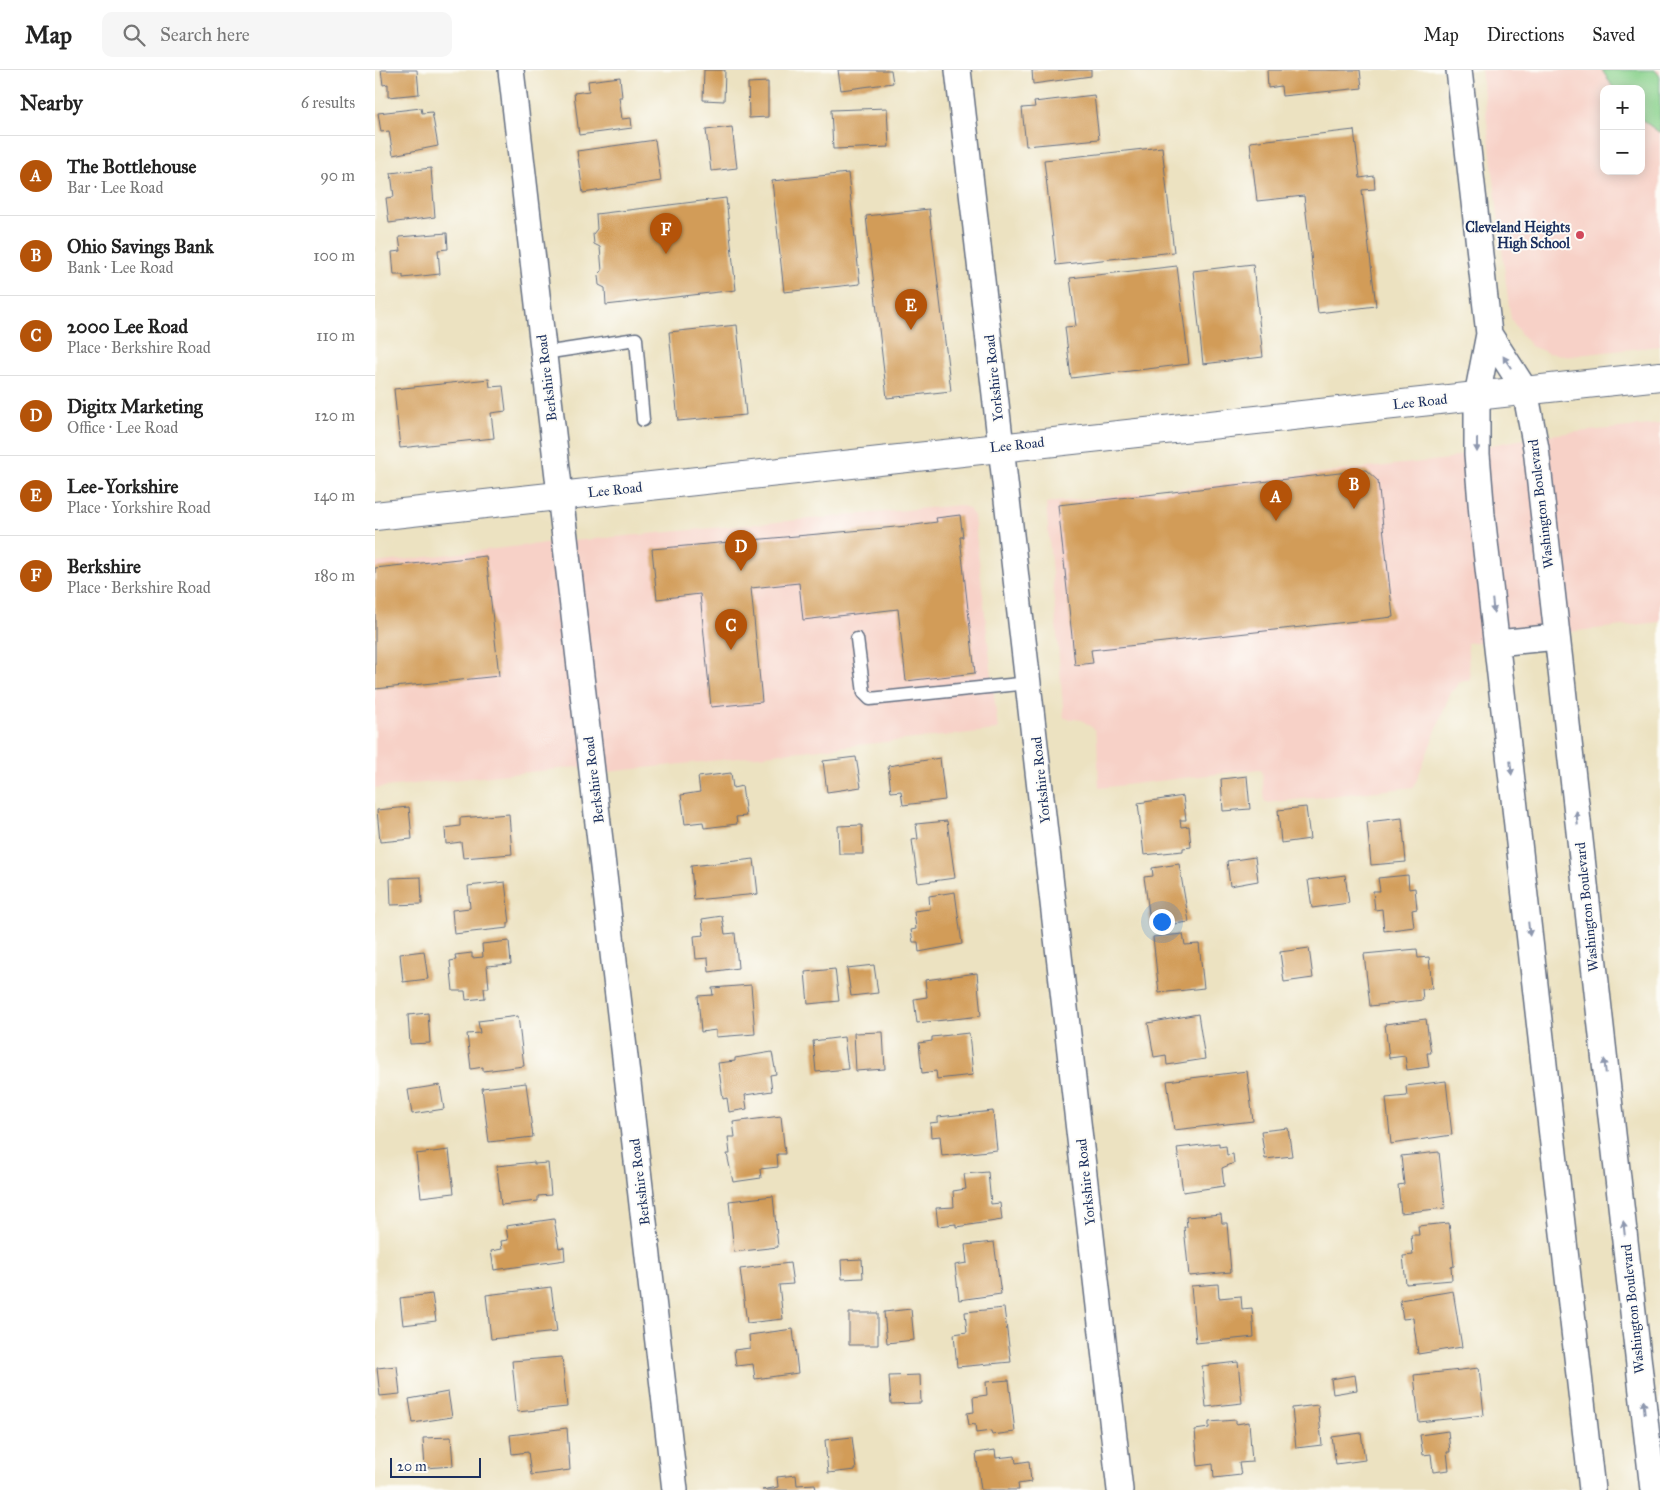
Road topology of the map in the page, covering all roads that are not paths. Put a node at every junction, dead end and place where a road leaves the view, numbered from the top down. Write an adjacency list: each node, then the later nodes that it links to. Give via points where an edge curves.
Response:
1 (511, 70): 5 (street, Berkshire Road)
2 (958, 70): 10 (street, Yorkshire Road)
3 (1459, 70): 4 (street, Washington Boulevard)
4 (1489, 334): 7 (street, Washington Boulevard, one-way to 4); 8 (street, Washington Boulevard)
5 (544, 353): 9 (lane, via 636,339); 11 (street, Berkshire Road)
6 (1660, 376): 7 (main road, Lee Road)
7 (1525, 390): 8 (main road, Lee Road); 13 (street, Washington Boulevard, via 1536,448)
8 (1477, 396): 10 (main road, Lee Road); 15 (street, Washington Boulevard, one-way to 15, via 1477,454)
9 (643, 420)
10 (1001, 446): 11 (main road, Lee Road); 16 (street, Yorkshire Road)
11 (561, 496): 12 (main road, Lee Road); 17 (street, Berkshire Road)
12 (375, 516)
13 (1557, 636): 15 (street); 20 (street, Washington Boulevard, one-way to 13)
14 (857, 639): 16 (lane, via 863,693 870,700)
15 (1497, 643): 19 (street, Washington Boulevard, one-way to 19)
16 (1029, 683): 18 (street, Yorkshire Road)
17 (675, 1490)
18 (1120, 1490)
19 (1592, 1490)
20 (1653, 1490)

